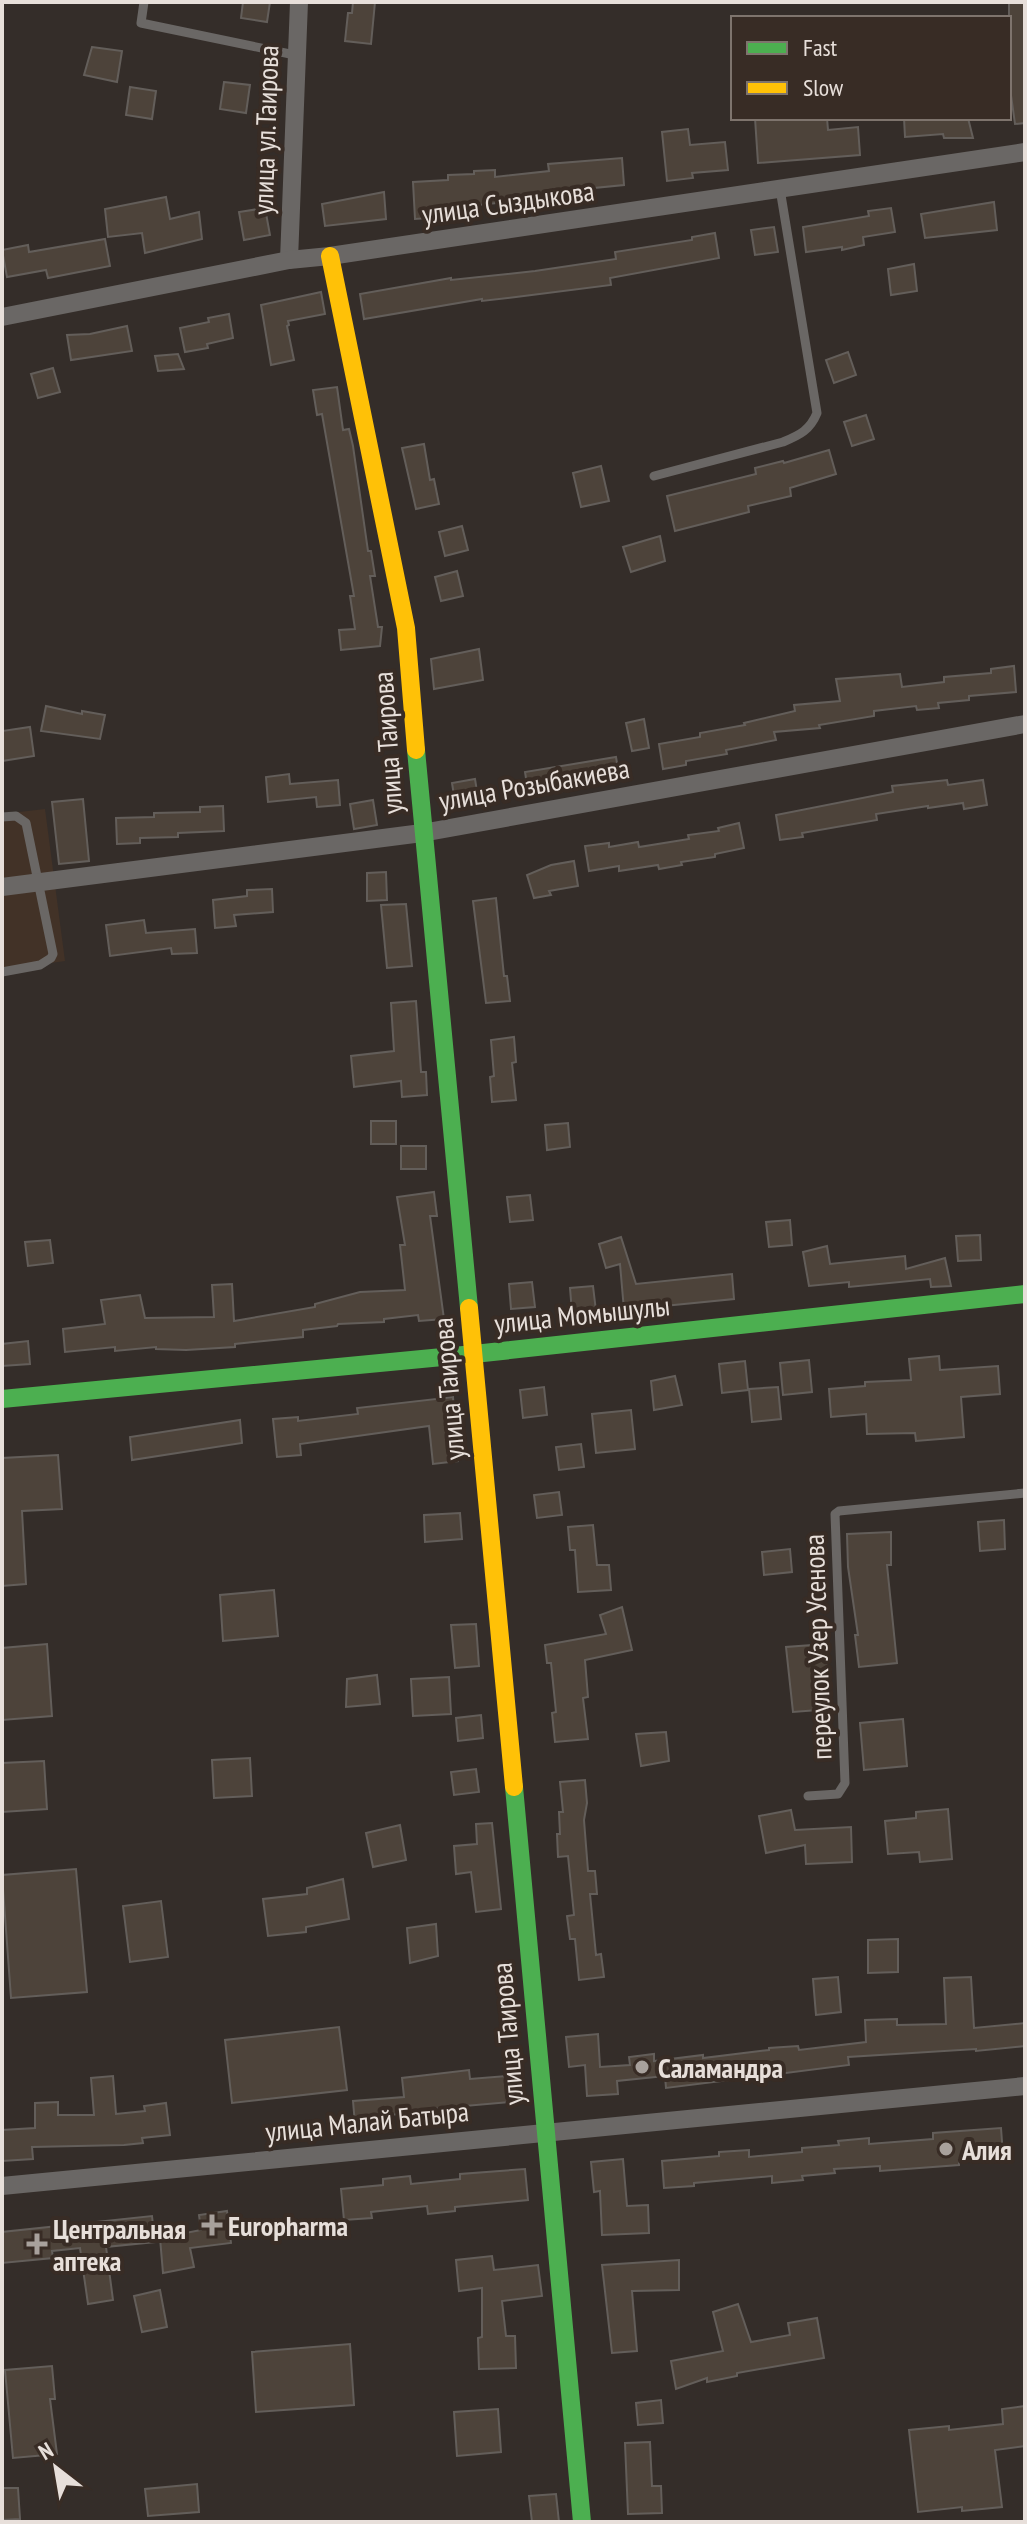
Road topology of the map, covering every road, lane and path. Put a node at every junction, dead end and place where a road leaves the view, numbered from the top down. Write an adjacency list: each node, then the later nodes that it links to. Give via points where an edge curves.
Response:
1 (144, 2): 3 (lane, via 141,23)
2 (299, 2): 3 (street, улица ул.Таирова)
3 (295, 55): 7 (street, улица ул.Таирова)
4 (1025, 152): 5 (street, улица Сыздыкова)
5 (780, 189): 6 (street, улица Сыздыкова); 9 (lane, via 817,413 812,425 783,442)
6 (330, 256): 7 (street, улица Сыздыкова); 12 (street, улица Таирова, via 406,628)
7 (289, 260): 8 (street, улица Сыздыкова)
8 (2, 317)
9 (654, 476)
10 (1025, 724): 12 (street, улица Розыбакиева)
11 (2, 817): 13 (lane, via 16,816 26,823)
12 (422, 833): 13 (street, улица Розыбакиева); 17 (street, улица Таирова)
13 (38, 882): 14 (street, улица Розыбакиева); 15 (lane, via 53,954 40,965)
14 (2, 887)
15 (2, 972)
16 (1025, 1294): 17 (street, улица Момышулы)
17 (474, 1354): 18 (street, улица Момышулы); 22 (street, улица Таирова)
18 (2, 1399)
19 (1025, 1493): 20 (lane, переулок Узер Усенова, via 835,1514 845,1783 838,1794)
20 (808, 1796)
21 (1025, 2086): 22 (street, улица Малай Батыра)
22 (544, 2132): 23 (street, улица Малай Батыра); 24 (street, улица Таирова)
23 (2, 2186)
24 (582, 2522)

